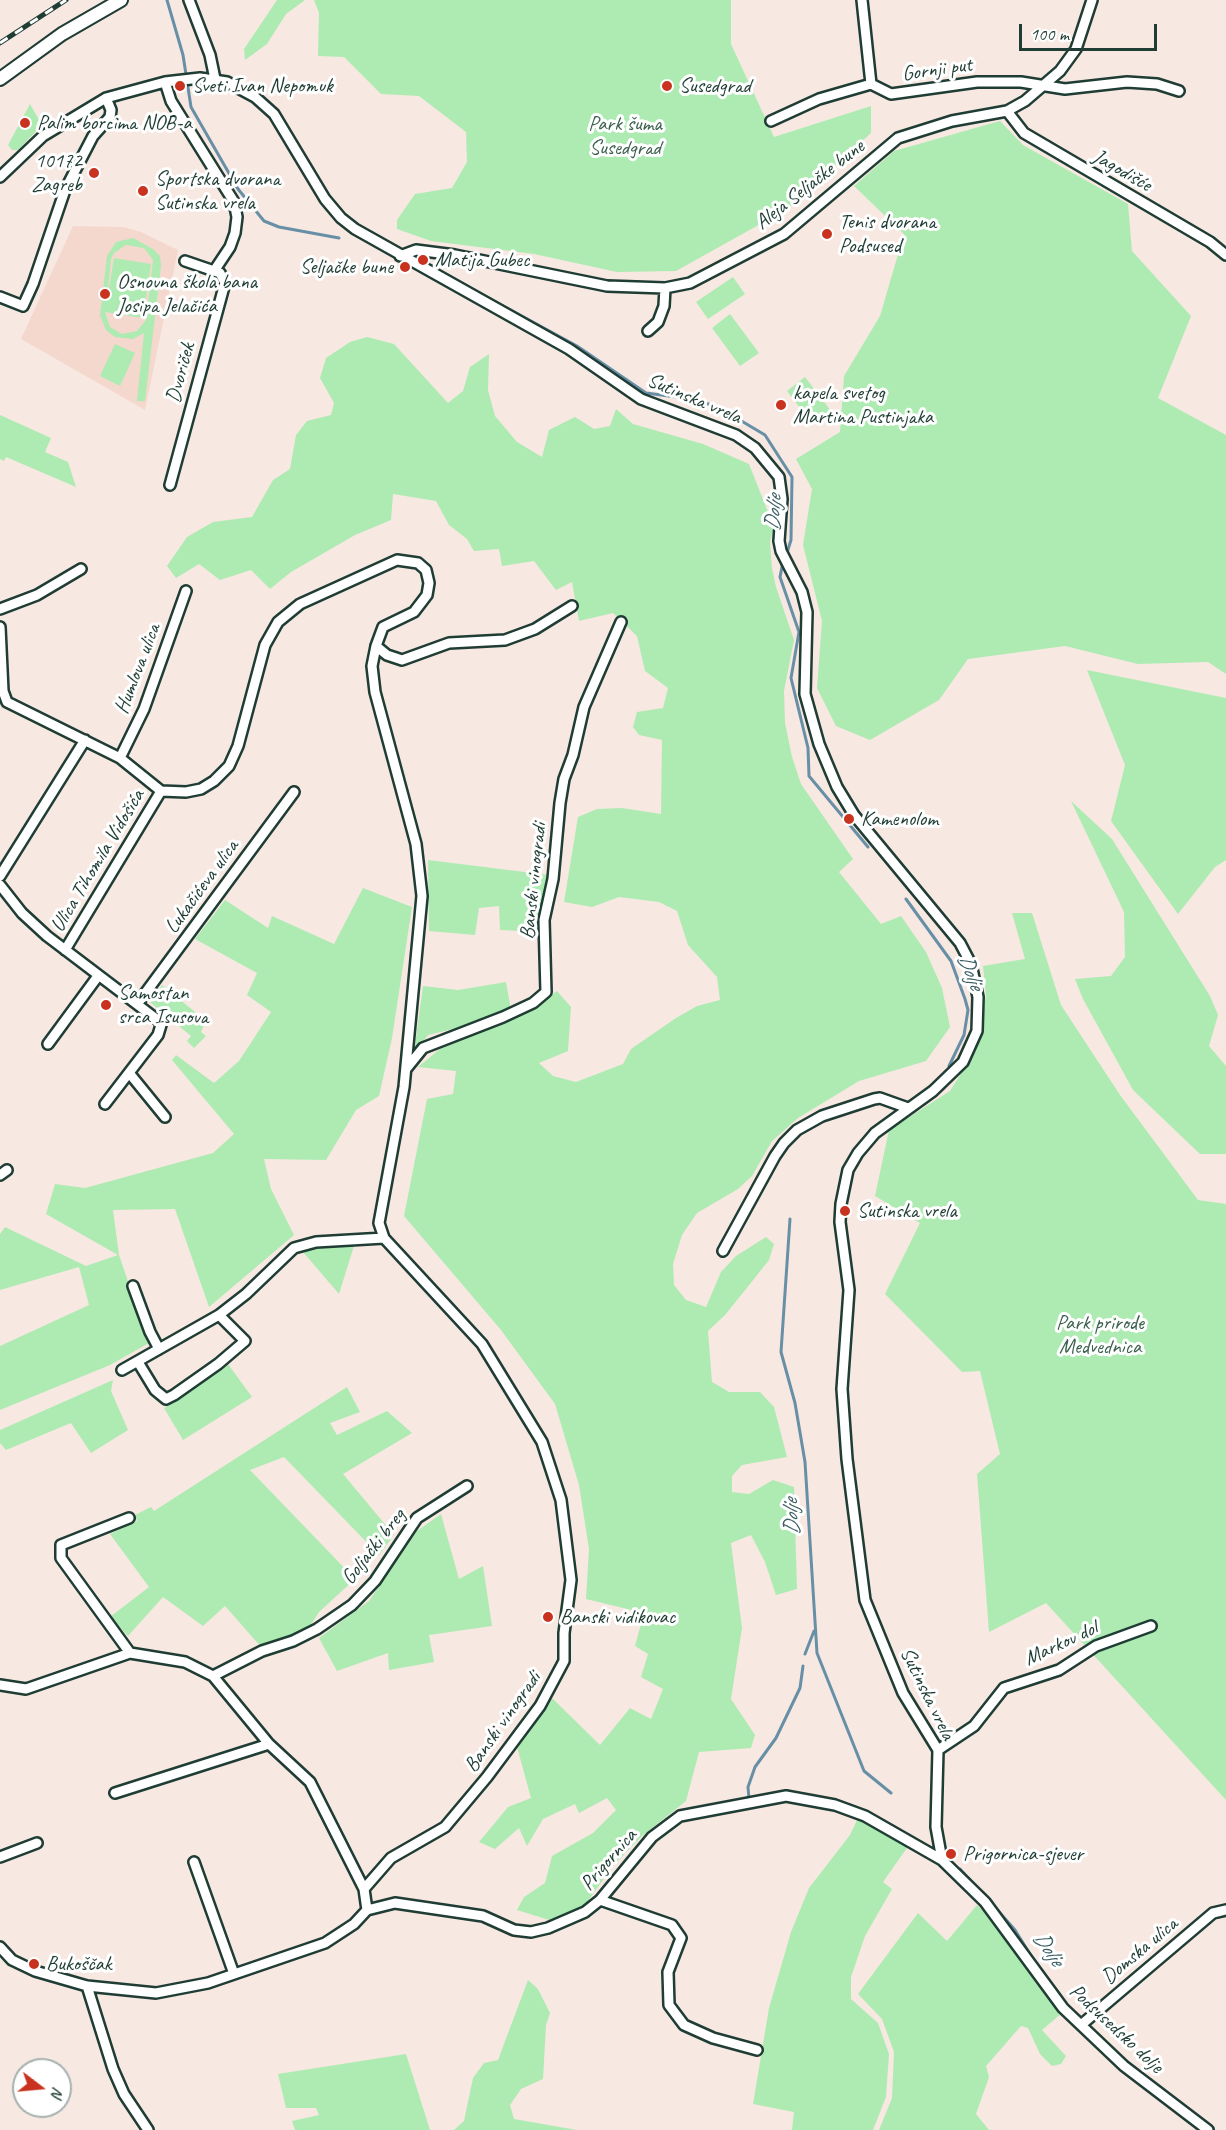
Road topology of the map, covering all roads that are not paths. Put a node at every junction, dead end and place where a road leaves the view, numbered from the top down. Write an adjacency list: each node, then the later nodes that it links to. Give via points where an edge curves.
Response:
1 (121, 0): 5 (main road, via 62,33)
2 (189, 0): 6 (street)
3 (862, 0): 8 (street)
4 (1092, 0): 9 (street, Aleja Seljačke bune, via 1076,50)
5 (0, 79)
6 (215, 79): 7 (street); 16 (street, via 241,89 265,105 334,211 355,230)
7 (165, 82): 11 (street); 18 (street, via 171,101 234,202 235,233)
8 (871, 84): 9 (street, Gornji put, via 891,94 977,82); 13 (street, via 819,99)
9 (1045, 86): 10 (street, Gornji put, via 1065,89 1127,82 1157,84); 12 (street, Aleja Seljačke bune)
10 (1179, 91)
11 (106, 98): 14 (street, via 43,136); 20 (street, via 110,117 93,136 65,190 23,306)
12 (1006, 111): 15 (street, Jagodišće, via 1024,133); 19 (street, Aleja Seljačke bune, via 952,121 897,138 784,234 690,283)
13 (771, 121)
14 (0, 177)
15 (1226, 255)
16 (400, 256): 19 (street, Aleja Seljačke bune, via 416,250 607,286); 44 (street, Sutinska vrela, via 569,350 641,399 746,441 779,477 781,551 802,592 807,612 805,694 819,744 854,815 960,943 976,984 979,1021 970,1051 956,1072)
17 (185, 261): 18 (street)
18 (214, 271): 22 (street, Dvoriček, via 220,273 225,283)
19 (665, 288): 21 (street, via 658,322)
20 (0, 297)
21 (648, 331)
22 (170, 485)
23 (81, 569): 26 (street, via 38,596)
24 (186, 591): 32 (street, Humlova ulica, via 144,709)
25 (572, 606): 29 (street, via 535,629 505,640 449,643 402,660)
26 (0, 609)
27 (621, 622): 41 (street, Banski vinogradi, via 584,707 563,787 553,879 544,920 546,992 503,1017 423,1048)
28 (0, 627): 30 (street)
29 (376, 646): 33 (street, via 383,627 414,612 427,595 426,570 418,563 397,560 375,568 300,604 278,622 265,645 229,766 201,789); 41 (street, via 372,666 375,692 416,844 422,896)
30 (2, 694): 31 (street, via 14,708)
31 (86, 740): 32 (street); 35 (street)
32 (120, 758): 33 (street)
33 (161, 791): 37 (street, Ulica Tihomila Vidošića)
34 (294, 792): 39 (street, Lukačićeva ulica)
35 (0, 876)
36 (0, 885): 37 (street, via 22,913)
37 (65, 950): 38 (street)
38 (98, 976): 39 (street); 40 (street)
39 (138, 1003): 42 (street, via 161,1025)
40 (48, 1044)
41 (406, 1070): 46 (street, via 380,1223)
42 (130, 1074): 43 (street); 45 (street)
43 (105, 1104)
44 (908, 1108): 47 (street, via 874,1099 822,1116 797,1130 775,1156); 60 (street, Sutinska vrela, via 875,1133 858,1153 842,1190 840,1222 849,1304 842,1389 865,1600 903,1693)
45 (165, 1117)
46 (384, 1238): 49 (street, via 316,1242 294,1248); 66 (street, Banski vinogradi, via 482,1344 542,1442 561,1500 572,1580 564,1661 540,1706 445,1827 391,1858)
47 (723, 1251)
48 (133, 1286): 50 (street)
49 (219, 1315): 50 (street); 51 (street, via 245,1341 174,1395 166,1399 154,1390)
50 (159, 1349): 51 (street)
51 (138, 1362): 52 (street)
52 (122, 1370)
53 (467, 1486): 57 (street, Goljački breg, via 417,1518 375,1581 352,1605 317,1629)
54 (129, 1518): 56 (street, via 61,1545 61,1558)
55 (1151, 1626): 60 (street, Markov dol, via 1096,1646 1059,1670 1004,1688 974,1726)
56 (130, 1653): 57 (street, via 185,1662); 58 (street, via 26,1689)
57 (213, 1676): 59 (street)
58 (0, 1685)
59 (269, 1744): 61 (street); 66 (street, via 310,1782)
60 (938, 1750): 64 (street, Sutinska vrela, via 936,1827)
61 (115, 1793)
62 (37, 1843): 63 (street)
63 (0, 1857)
64 (942, 1860): 67 (street, Prigornica, via 865,1816 835,1805 786,1797 680,1816 652,1837); 73 (street, Podsusedsko dolje, via 985,1902 1063,2008)
65 (194, 1862): 71 (street)
66 (364, 1889): 68 (street)
67 (600, 1900): 68 (street, Prigornica, via 585,1912 531,1932 514,1930 483,1917 395,1903); 74 (street, via 672,1925 681,1938 669,1972 669,2005 684,2025)
68 (367, 1910): 71 (street, Prigornica, via 325,1943)
69 (1226, 1910): 73 (street, Domska ulica, via 1213,1913)
70 (0, 1947): 72 (street, Prigornica, via 12,1960 35,1971)
71 (234, 1974): 72 (street, Prigornica, via 156,1992)
72 (87, 1986): 75 (street, via 124,2094)
73 (1081, 2025): 76 (street, Podsusedsko dolje, via 1124,2066)
74 (757, 2050)
75 (148, 2130)
76 (1208, 2130)

